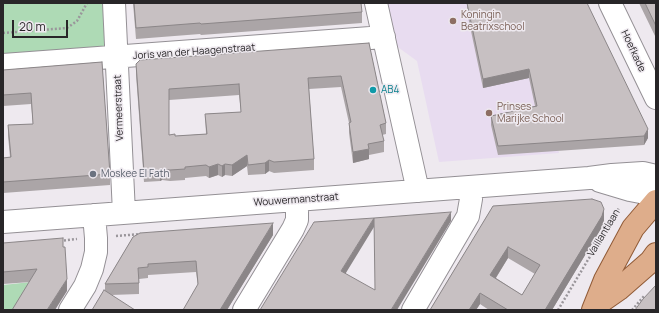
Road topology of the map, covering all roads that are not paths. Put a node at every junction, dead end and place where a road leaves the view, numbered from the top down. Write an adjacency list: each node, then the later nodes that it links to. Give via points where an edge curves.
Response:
1 (114, 3): 5 (street, Vermeerstraat)
2 (376, 3): 4 (street)
3 (610, 3): 7 (street, Hoefkade)
4 (384, 37): 5 (street, Joris van der Haagenstraat); 11 (street)
5 (117, 58): 6 (street, Joris van der Haagenstraat); 15 (street, Vermeerstraat)
6 (3, 66)
7 (656, 98)
8 (656, 176): 9 (street, Wouwermanstraat, via 642,173)
9 (589, 178): 10 (street, Wouwermanstraat); 12 (street, Wouwermanstraat)
10 (470, 187): 11 (street, Wouwermanstraat); 22 (street, via 468,216)
11 (418, 191): 13 (street, Wouwermanstraat)
12 (656, 195)
13 (297, 200): 15 (street, Wouwermanstraat); 21 (street, via 297,220 293,229)
14 (656, 201): 19 (main road, via 633,228 605,280)
15 (124, 213): 16 (street, Wouwermanstraat)
16 (94, 215): 17 (street, Wouwermanstraat); 20 (street, via 96,252 92,269)
17 (3, 222)
18 (656, 254): 19 (main road, via 619,289)
19 (594, 308)
20 (70, 310)
21 (244, 310)
22 (413, 310)

